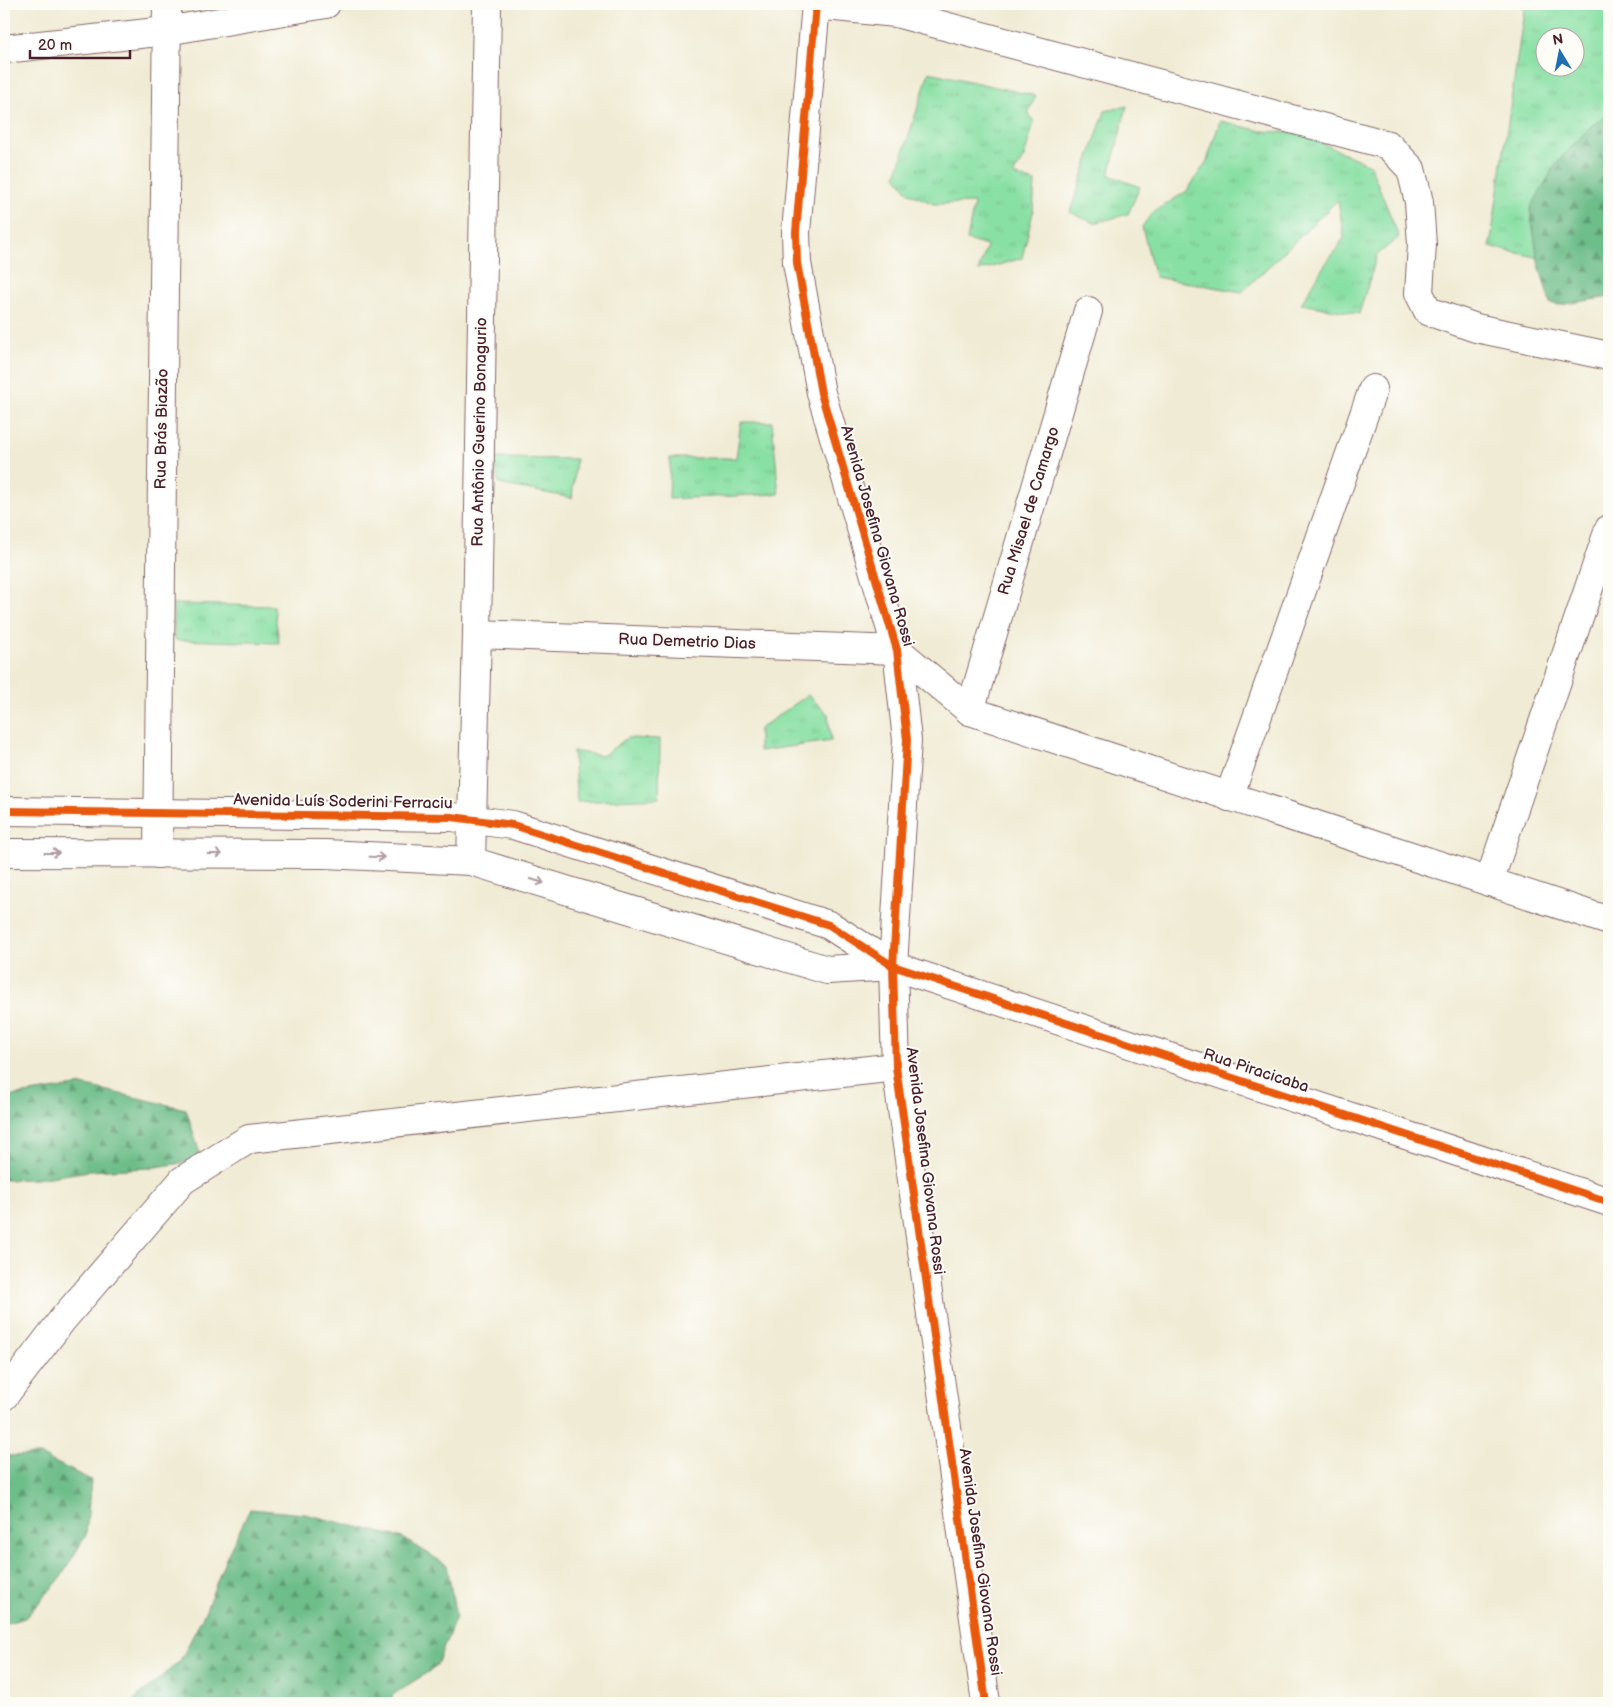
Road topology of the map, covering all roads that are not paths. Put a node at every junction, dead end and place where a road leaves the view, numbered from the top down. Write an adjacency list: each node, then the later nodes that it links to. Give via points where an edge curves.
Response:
1 (167, 4): 5 (street, Rua Brás Biazão)
2 (326, 4): 5 (street)
3 (487, 4): 11 (street, Rua Antônio Guerino Bonagurio)
4 (816, 4): 8 (street, via 896,13 1388,146 1411,169 1419,202 1422,244 1420,293 1428,311 1476,328); 12 (street, Avenida Josefina Giovana Rossi, via 796,232 797,263 821,394)
5 (166, 31): 6 (street); 16 (street, Rua Brás Biazão)
6 (4, 49)
7 (1088, 311): 13 (street, Rua Misael de Camargo)
8 (1609, 356)
9 (1373, 389): 14 (street)
10 (1609, 529): 21 (street)
11 (477, 634): 12 (street, Rua Demetrio Dias); 17 (street, Rua Antônio Guerino Bonagurio)
12 (897, 650): 13 (street); 23 (street, Avenida Josefina Giovana Rossi, via 907,740)
13 (970, 711): 14 (street)
14 (1229, 797): 21 (street)
15 (4, 811): 16 (street, Avenida Luís Soderini Ferraciu)
16 (158, 813): 17 (street, Avenida Luís Soderini Ferraciu, via 452,817); 19 (street, Rua Brás Biazão)
17 (472, 820): 20 (street, Rua Antônio Guerino Bonagurio); 23 (street, Avenida Luís Soderini Ferraciu, via 513,825 829,925)
18 (4, 853): 19 (street, one-way to 19)
19 (158, 854): 20 (street, one-way to 20, via 324,854)
20 (471, 861): 23 (street, one-way to 23, via 827,970)
21 (1489, 882): 22 (street)
22 (1609, 922)
23 (893, 966): 24 (street, Avenida Josefina Giovana Rossi); 25 (street, Rua Piracicaba)
24 (896, 1066): 26 (street, via 249,1139 183,1180 63,1318); 27 (street, Avenida Josefina Giovana Rossi)
25 (1609, 1202)
26 (4, 1396)
27 (986, 1703)

